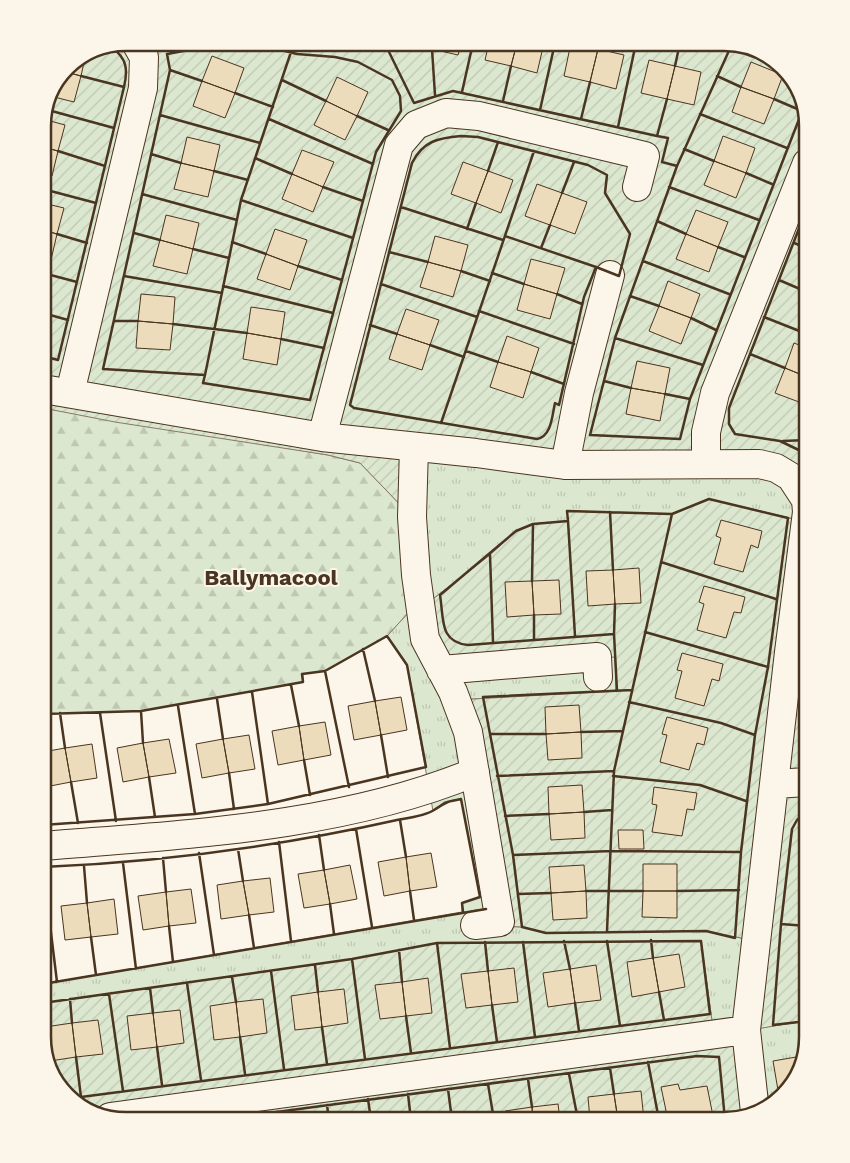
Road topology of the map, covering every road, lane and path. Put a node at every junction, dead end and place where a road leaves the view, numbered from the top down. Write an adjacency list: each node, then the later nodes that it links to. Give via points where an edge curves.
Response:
1 (141, 51): 6 (street, via 144,56 143,88)
2 (799, 185): 9 (street, via 715,393 706,432)
3 (637, 187): 7 (street, via 645,156 479,116 446,113 416,125 399,145)
4 (610, 275): 10 (street, via 578,393)
5 (51, 390): 6 (street)
6 (70, 393): 7 (street)
7 (322, 437): 8 (street)
8 (414, 448): 10 (street); 13 (street, via 412,518 416,575 425,639)
9 (706, 464): 10 (street); 11 (street, via 759,464 776,468 791,477)
10 (566, 465)
11 (799, 489)
12 (799, 581): 17 (street)
13 (441, 670): 14 (street, via 596,657); 15 (street, via 468,732)
14 (598, 677)
15 (475, 772): 18 (street, via 430,790 368,806 234,830); 19 (street, via 500,922)
16 (799, 783): 17 (street)
17 (776, 784): 20 (street)
18 (51, 845)
19 (475, 925)
20 (746, 1030): 21 (street); 22 (street)
21 (754, 1105)
22 (147, 1112)

